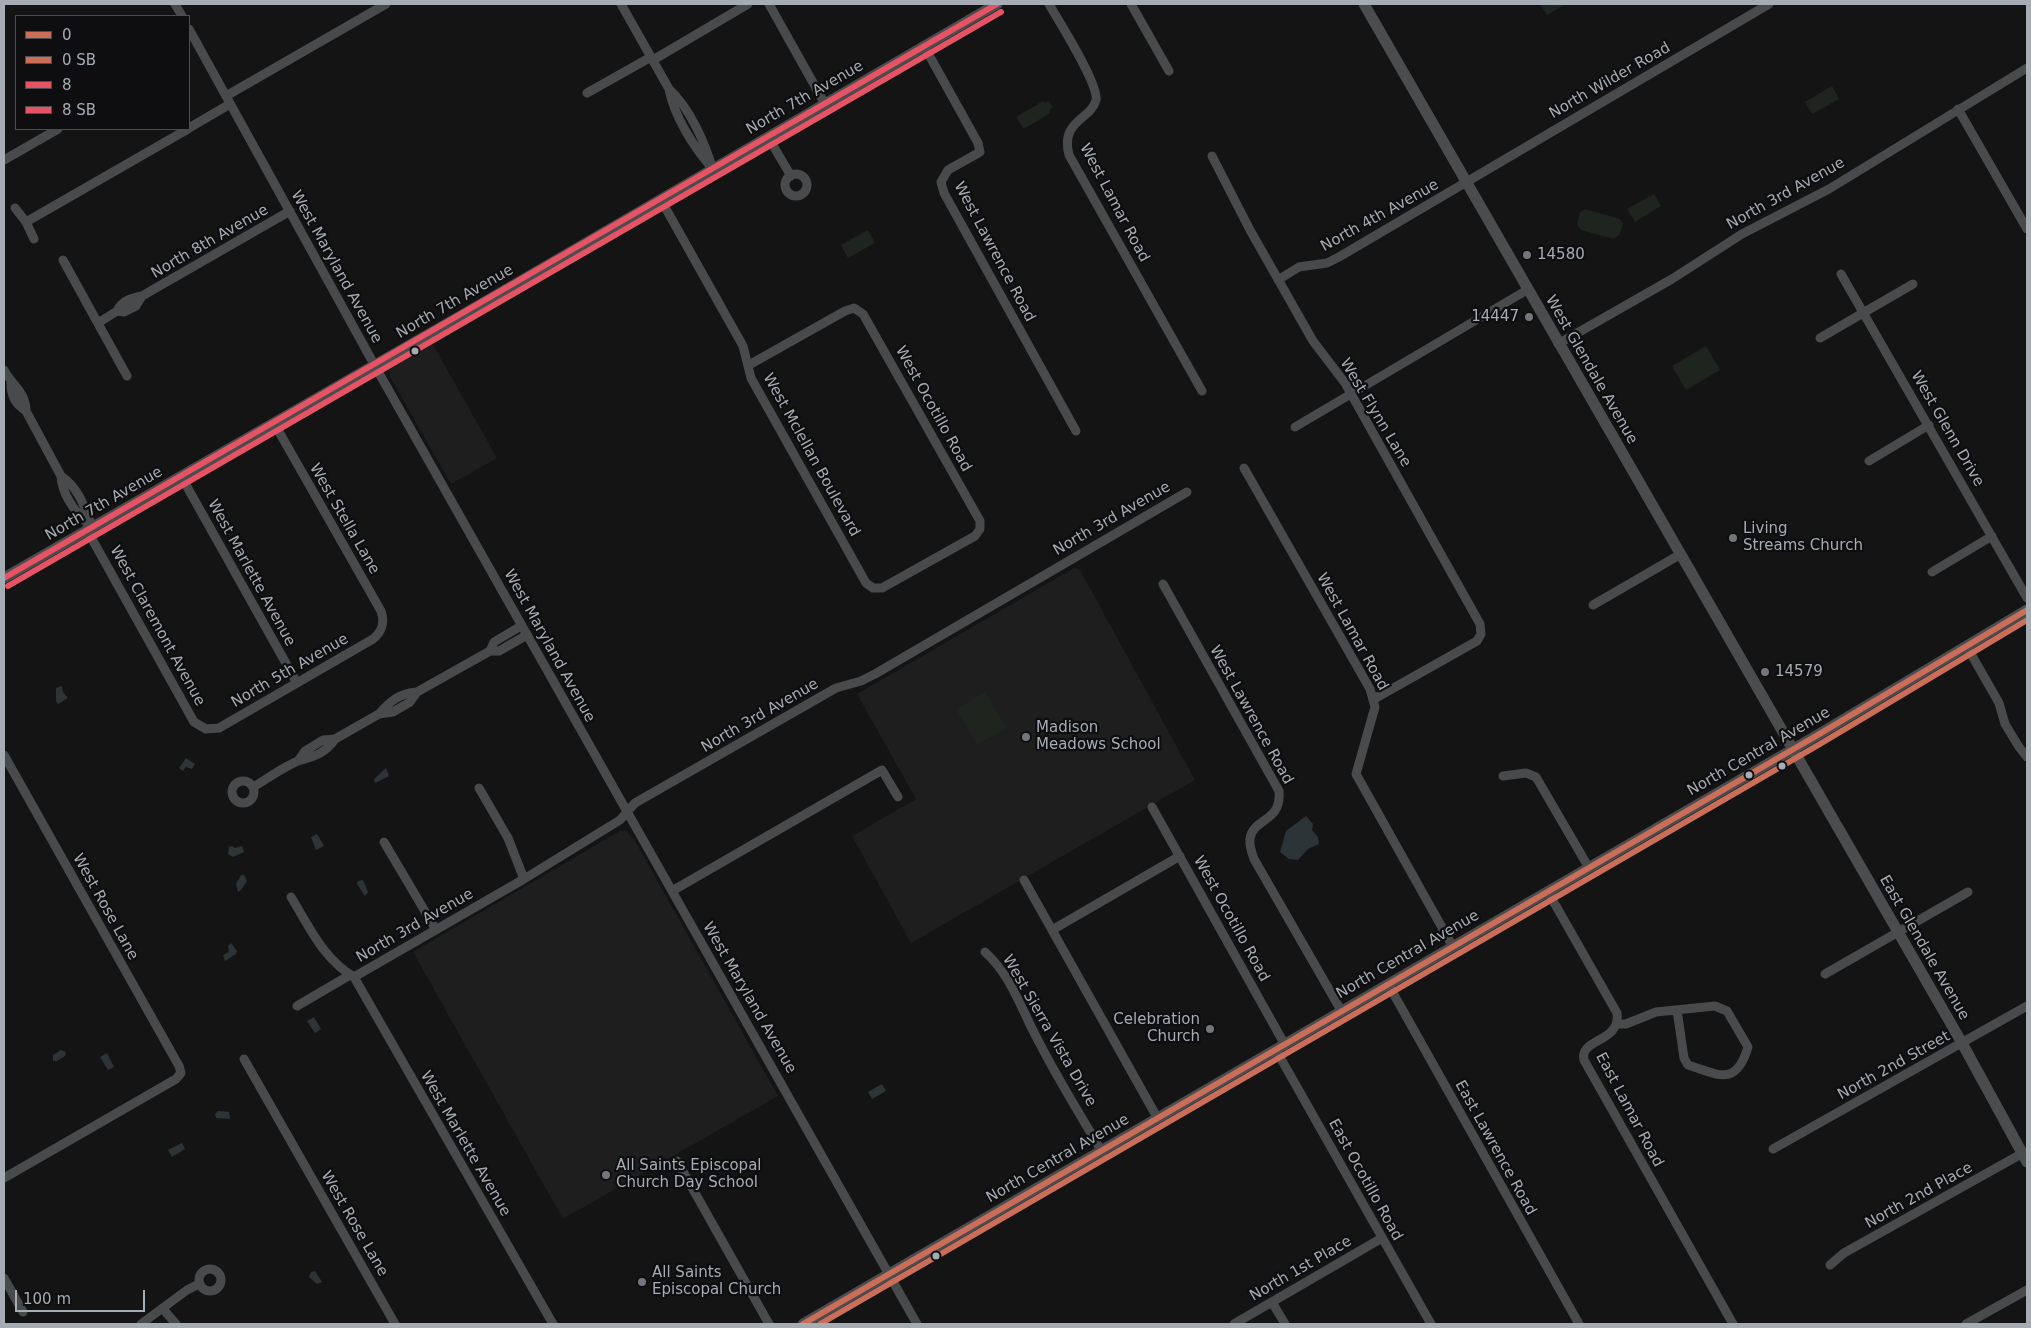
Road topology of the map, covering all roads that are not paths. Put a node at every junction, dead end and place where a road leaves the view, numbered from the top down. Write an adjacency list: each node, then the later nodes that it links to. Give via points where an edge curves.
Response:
1 (175, 4): 11 (street)
2 (386, 4): 18 (street)
3 (621, 4): 14 (street)
4 (748, 4): 14 (street)
5 (769, 4): 19 (street)
6 (997, 4): 13 (main road, North 7th Avenue)
7 (1049, 4): 49 (street, West Lamar Road, via 1089,75 1096,95 1093,105 1069,133 1069,155)
8 (1131, 4): 16 (street)
9 (1769, 4): 29 (street, North Wilder Road)
10 (1368, 5): 29 (main road, West Glendale Avenue)
11 (181, 15)
12 (190, 33): 18 (street, West Maryland Avenue)
13 (924, 46): 19 (main road, North 7th Avenue); 54 (street, West Lawrence Road, via 980,152 948,170 942,182 944,193)
14 (652, 58): 17 (street); 27 (street, via 698,152)
15 (2027, 68): 20 (street, North 3rd Avenue)
16 (1169, 71)
17 (587, 93)
18 (228, 100): 21 (street); 32 (street, West Maryland Avenue)
19 (824, 104): 24 (main road, North 7th Avenue)
20 (1958, 108): 34 (street); 44 (street, North 3rd Avenue, via 1829,188 1742,234 1672,279)
21 (190, 128)
22 (56, 130): 26 (street)
23 (186, 130): 33 (street)
24 (768, 137): 27 (main road, North 7th Avenue); 28 (street)
25 (1212, 156): 38 (street, West Flynn Lane)
26 (4, 160)
27 (713, 170): 30 (main road, North 7th Avenue)
28 (791, 176)
29 (1466, 183): 38 (street, North 4th Avenue, via 1339,257 1300,267); 40 (main road, West Glendale Avenue)
30 (661, 200): 45 (street, West Mclellan Boulevard, via 743,346); 46 (main road, North 7th Avenue)
31 (15, 208): 33 (street)
32 (290, 212): 42 (street, North 8th Avenue, via 142,296 136,306 124,312 117,311); 46 (street, West Maryland Avenue)
33 (26, 222): 35 (street)
34 (2027, 229)
35 (34, 239)
36 (63, 260): 42 (street)
37 (1841, 274): 41 (street, West Glenn Drive)
38 (1278, 280): 50 (street, West Flynn Lane, via 1313,341)
39 (1914, 284): 41 (street)
40 (1528, 290): 44 (main road, West Glendale Avenue); 50 (street)
41 (1864, 313): 43 (street); 52 (street, West Glenn Drive)
42 (98, 323): 48 (street)
43 (1820, 338)
44 (1558, 344): 64 (main road, West Glendale Avenue)
45 (749, 365): 68 (street, West Mclellan Boulevard, via 751,378 866,583); 68 (street, West Ocotillo Road, via 845,311 854,308 863,314 980,522 976,536 882,588)
46 (375, 366): 51 (main road, North 7th Avenue); 72 (street, West Maryland Avenue)
47 (4, 370): 57 (street, via 26,401 26,411)
48 (127, 376)
49 (1202, 391)
50 (1351, 394): 53 (street); 78 (street, West Flynn Lane, via 1480,624 1481,634 1477,641)
51 (274, 423): 58 (main road, North 7th Avenue); 73 (street, West Stella Lane, via 382,613)
52 (1929, 425): 55 (street); 63 (street, West Glenn Drive)
53 (1296, 428)
54 (1076, 431)
55 (1869, 461)
56 (1244, 468): 78 (street, West Lamar Road)
57 (61, 476): 59 (street); 61 (street)
58 (181, 476): 62 (main road, North 7th Avenue); 77 (street, West Marlette Avenue)
59 (74, 488): 61 (street); 62 (street, via 85,507)
60 (1186, 492): 88 (street, North 3rd Avenue, via 866,679 836,688 790,714 636,803)
61 (65, 493): 62 (street, via 75,512)
62 (90, 529): 66 (main road, North 7th Avenue); 79 (street, West Claremont Avenue, via 193,720)
63 (1992, 536): 65 (street); 69 (street, West Glenn Drive)
64 (1681, 554): 70 (street); 80 (main road, West Glendale Avenue)
65 (1932, 572)
66 (4, 578)
67 (1163, 584): 109 (street, West Lawrence Road, via 1279,791 1278,808 1252,831 1251,848 1262,874)
68 (873, 588)
69 (2027, 598)
70 (1594, 605)
71 (2027, 610): 75 (main road, North Central Avenue)
72 (521, 626): 74 (street, West Maryland Avenue); 76 (street, via 494,642)
73 (381, 629): 77 (street, North 5th Avenue, via 373,639)
74 (527, 635): 76 (street, via 499,651); 88 (street, West Maryland Avenue)
75 (1966, 647): 80 (main road, North Central Avenue); 82 (street, via 1999,703 2005,724)
76 (490, 651): 84 (street, via 417,692 410,702 392,712 379,714 334,739 328,749 313,758 298,761)
77 (297, 683): 79 (street, North 5th Avenue, via 219,728)
78 (1374, 699): 101 (street, West Lamar Road, via 1374,711 1356,774)
79 (208, 729)
80 (1793, 750): 91 (main road, North Central Avenue); 100 (main road, East Glendale Avenue)
81 (4, 755): 119 (street, West Rose Lane, via 181,1073 176,1079)
82 (2027, 757)
83 (1503, 776): 91 (street, via 1526,773 1536,777)
84 (253, 787)
85 (479, 788): 92 (street, via 508,838)
86 (898, 798): 94 (street, via 882,770)
87 (1152, 807): 90 (street, West Ocotillo Road)
88 (627, 813): 92 (street, North 3rd Avenue); 94 (street, West Maryland Avenue)
89 (384, 842): 98 (street)
90 (1180, 856): 99 (street); 112 (street, West Ocotillo Road)
91 (1588, 868): 95 (main road, North Central Avenue)
92 (524, 879): 98 (street, North 3rd Avenue)
93 (1024, 880): 99 (street)
94 (672, 891): 122 (street, West Maryland Avenue)
95 (1548, 892): 101 (main road, North Central Avenue); 110 (street, via 1615,1008)
96 (1968, 892): 100 (street)
97 (290, 897): 104 (street, via 325,953)
98 (436, 930): 104 (street, North 3rd Avenue)
99 (1052, 930): 114 (street)
100 (1898, 933): 103 (street); 111 (main road, East Glendale Avenue)
101 (1453, 947): 105 (main road, North Central Avenue)
102 (985, 952): 116 (street, West Sierra Vista Drive, via 1016,995 1038,1042)
103 (1825, 974)
104 (352, 976): 106 (street, North 3rd Avenue); 132 (street, West Marlette Avenue)
105 (1388, 984): 109 (main road, North Central Avenue); 139 (street, East Lawrence Road)
106 (297, 1006)
107 (2027, 1006): 111 (street, North 2nd Street)
108 (1677, 1010): 108 (street, via 1715,1006 1727,1011 1748,1047 1736,1071 1720,1076 1688,1065 1684,1058); 110 (street, via 1656,1012 1626,1024)
109 (1342, 1012): 112 (main road, North Central Avenue)
110 (1617, 1024): 140 (street, East Lamar Road, via 1610,1034 1586,1048 1584,1060)
111 (1962, 1043): 115 (street, North 2nd Street); 117 (main road, East Glendale Avenue)
112 (1280, 1047): 114 (main road, North Central Avenue); 120 (street, East Ocotillo Road)
113 (244, 1059): 131 (street, West Rose Lane)
114 (1158, 1119): 116 (main road, North Central Avenue)
115 (1773, 1149)
116 (1102, 1152): 122 (main road, North Central Avenue)
117 (2025, 1158): 121 (street, North 2nd Place, via 1844,1253)
118 (677, 1161): 133 (street)
119 (4, 1178)
120 (1382, 1238): 126 (street, North 1st Place); 138 (street, East Ocotillo Road)
121 (1830, 1265)
122 (888, 1275): 134 (main road, North Central Avenue); 135 (street, West Maryland Avenue)
123 (4, 1278): 128 (street)
124 (199, 1284): 127 (street)
125 (2027, 1290): 141 (street)
126 (1272, 1302): 136 (street, North 1st Place); 137 (street)
127 (163, 1309): 129 (street); 130 (street)
128 (23, 1312)
129 (141, 1324)
130 (176, 1324)
131 (395, 1324)
132 (553, 1324)
133 (769, 1324)
134 (804, 1324)
135 (917, 1324)
136 (1234, 1324)
137 (1285, 1324)
138 (1430, 1324)
139 (1578, 1324)
140 (1733, 1324)
141 (1966, 1324)

